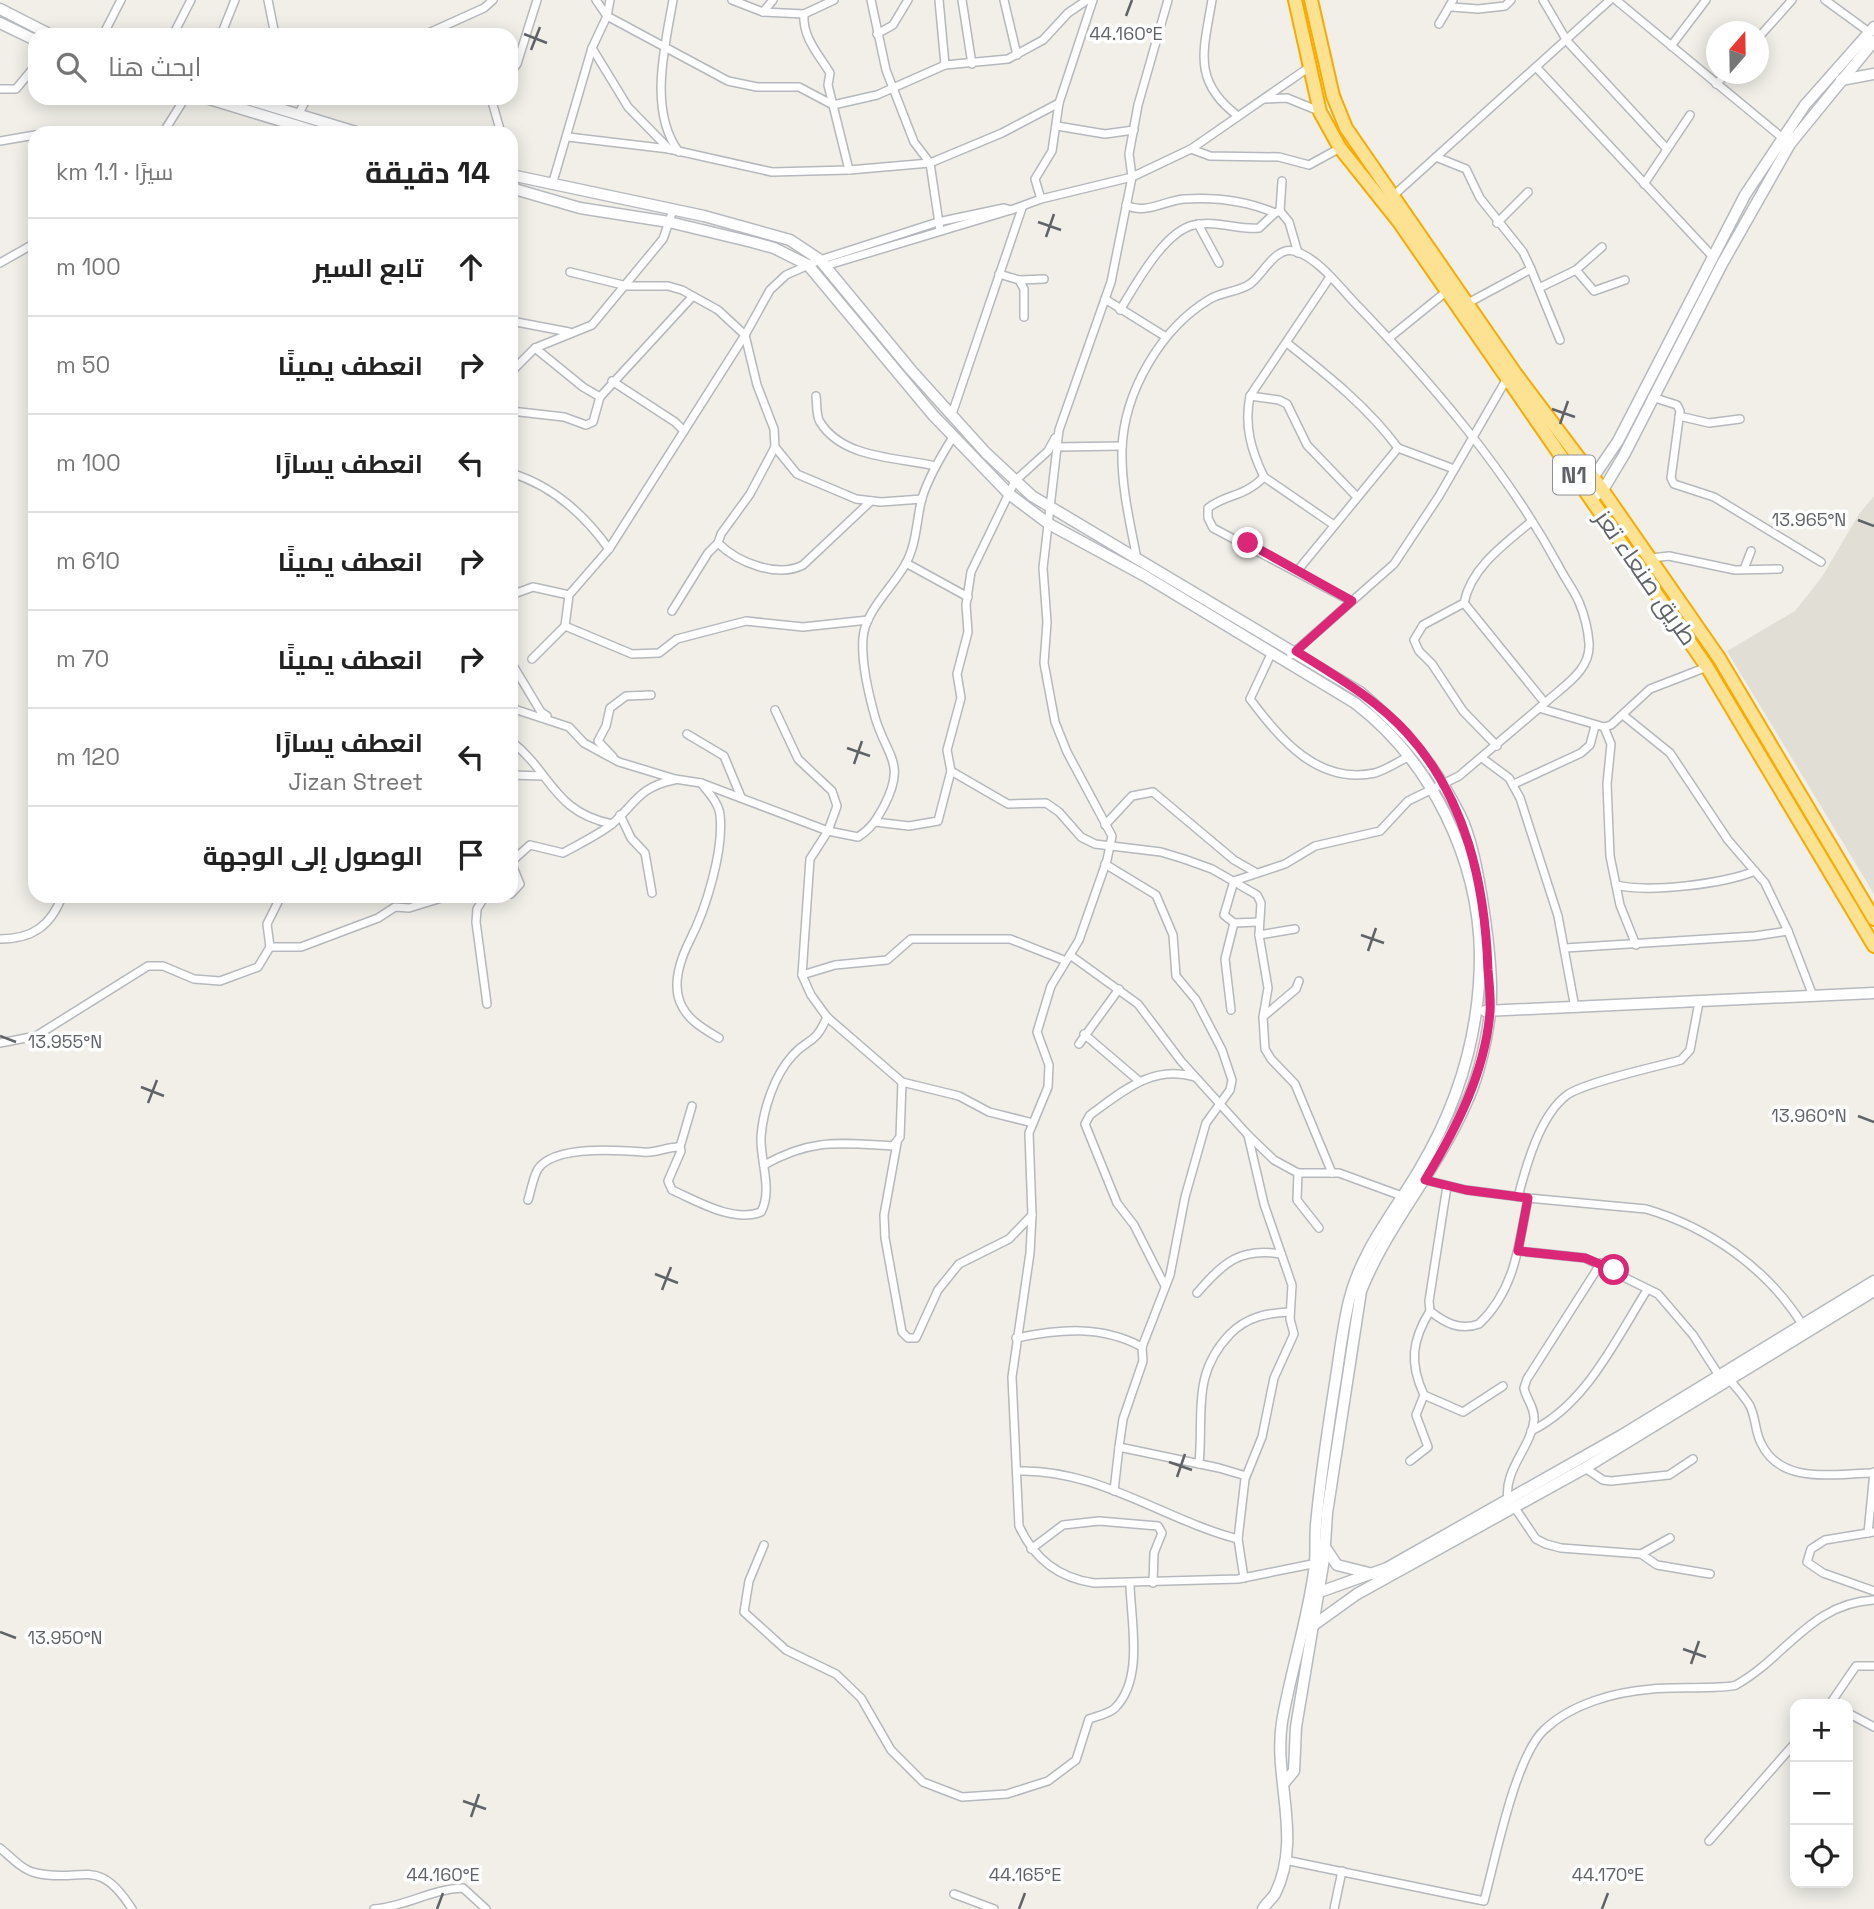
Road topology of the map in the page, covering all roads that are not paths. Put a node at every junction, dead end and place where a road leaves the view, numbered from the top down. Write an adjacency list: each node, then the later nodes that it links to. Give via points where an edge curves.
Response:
1 (121, 0): 40 (street)
2 (191, 0): 41 (street)
3 (235, 0): 42 (street)
4 (268, 0): 43 (street)
5 (492, 0): 44 (street)
6 (537, 0): 57 (street)
7 (596, 0): 35 (street)
8 (610, 0): 35 (street)
9 (673, 0): 53 (street)
10 (732, 0): 33 (street)
11 (773, 0): 33 (street)
12 (834, 0): 34 (street)
13 (871, 0): 46 (street)
14 (908, 0): 46 (street, via 893,25)
15 (939, 0): 59 (street)
16 (962, 0): 58 (street)
17 (1004, 0): 55 (street)
18 (1087, 0): 55 (street, via 1043,40)
19 (1093, 0): 70 (street)
20 (1168, 0): 86 (street)
21 (1212, 0): 80 (street, via 1203,69 1222,102)
22 (1295, 0): 51 (highway, طريق صنعاء تعز / N1)
23 (1311, 0): 49 (highway, طريق صنعاء تعز / N1)
24 (1511, 0): 31 (street, via 1505,6 1478,9)
25 (1543, 0): 48 (street)
26 (1610, 0): 48 (street)
27 (1616, 0): 50 (street)
28 (1706, 0): 50 (street)
29 (1792, 0): 38 (street)
30 (1825, 0): 45 (street)
31 (1452, 4): 37 (street)
32 (0, 9): 39 (street)
33 (762, 12): 34 (street)
34 (804, 15): 76 (street, via 807,36 830,73)
35 (607, 16): 52 (street); 53 (street)
36 (0, 23): 47 (street)
37 (1439, 24)
38 (1769, 26)
39 (37, 28)
40 (107, 28)
41 (177, 28)
42 (224, 28)
43 (274, 28)
44 (440, 28)
45 (1872, 33): 54 (street)
46 (877, 34): 68 (street)
47 (28, 37)
48 (1567, 41): 60 (street); 94 (street)
49 (1320, 44): 51 (highway); 106 (highway, طريق صنعاء تعز / N1, via 1346,128)
50 (1671, 46): 64 (street)
51 (1304, 47): 61 (highway, طريق صنعاء تعز / N1)
52 (592, 48): 88 (street); 92 (street, via 628,107)
53 (665, 48): 76 (street, via 728,81 799,88); 95 (street, via 665,127)
54 (1860, 50): 56 (street); 65 (street); 90 (street, via 1805,105)
55 (1017, 55): 58 (street)
56 (1874, 59)
57 (518, 61)
58 (972, 64): 59 (street)
59 (945, 65): 68 (street)
60 (1536, 67): 96 (street); 102 (street)
61 (1308, 68): 69 (street); 77 (highway, طريق صنعاء تعز / N1)
62 (28, 74): 67 (street, via 16,89)
63 (1874, 74): 65 (street)
64 (1706, 76)
65 (1841, 80): 90 (street)
66 (1716, 84): 90 (street)
67 (0, 89)
68 (893, 89): 76 (street); 97 (street, via 915,142)
69 (1262, 99): 77 (street, via 1287,98); 80 (street)
70 (1059, 103): 85 (street); 97 (street)
71 (181, 105): 81 (street)
72 (238, 105): 82 (street)
73 (266, 105): 78 (street)
74 (303, 105): 78 (street)
75 (493, 105): 84 (street)
76 (833, 105): 98 (street)
77 (1320, 112): 91 (highway, طريق صنعاء تعز / N1)
78 (298, 115): 83 (street)
79 (1690, 115): 94 (street)
80 (1238, 116): 93 (street)
81 (167, 126)
82 (300, 126)
83 (335, 126)
84 (500, 126)
85 (1057, 126): 86 (street, via 1088,133); 107 (street, via 1052,151 1035,179)
86 (1134, 130): 100 (street, via 1129,154)
87 (28, 136): 89 (street)
88 (568, 136): 92 (street); 103 (street)
89 (0, 141)
90 (1786, 141): 119 (street, via 1745,195); 154 (street)
91 (1340, 148): 93 (street, via 1309,164 1279,157 1210,156); 134 (highway, طريق صنعاء تعز / N1)
92 (669, 149): 95 (street)
93 (1191, 149): 100 (street)
94 (1667, 149): 102 (street)
95 (679, 152): 98 (street, via 772,172)
96 (1436, 157): 106 (street); 113 (street, via 1466,169)
97 (930, 163): 98 (street); 115 (street)
98 (849, 170)
99 (518, 174): 103 (street)
100 (1132, 177): 107 (street); 108 (street)
101 (1282, 181): 111 (street)
102 (1644, 184): 119 (street)
103 (552, 186): 110 (street)
104 (518, 190): 112 (street, via 580,208)
105 (1528, 192): 113 (street)
106 (1394, 195): 137 (highway, طريق صنعاء تعز / N1)
107 (1041, 199): 109 (street)
108 (1126, 205): 111 (street, via 1142,211 1183,199 1225,200); 136 (street)
109 (1022, 208): 115 (street, via 1004,208); 127 (street)
110 (673, 210): 112 (street); 122 (street, via 790,240)
111 (1278, 212): 114 (street, via 1259,228); 118 (street, via 1289,222)
112 (669, 222): 123 (street, via 774,248); 132 (street, via 663,239)
113 (1497, 223): 124 (street, via 1523,252)
114 (1198, 224): 120 (street); 138 (street, via 1172,238 1146,268)
115 (939, 226): 122 (street)
116 (28, 247): 121 (street)
117 (1602, 247): 125 (street)
118 (1298, 253): 128 (street); 143 (street, via 1286,250 1279,254 1249,285 1211,298)
119 (1713, 257): 171 (street, via 1631,418)
120 (1219, 262)
121 (0, 263)
122 (822, 263): 123 (street); 156 (street)
123 (808, 265): 142 (street, via 786,275 770,290); 161 (street)
124 (1531, 269): 133 (street); 137 (street)
125 (1576, 270): 131 (street, via 1594,291); 133 (street)
126 (570, 272): 132 (street)
127 (999, 274): 129 (street); 156 (street)
128 (1331, 277): 144 (street); 146 (street)
129 (1019, 279): 130 (street); 139 (street, via 1024,289)
130 (1044, 279)
131 (1625, 280)
132 (627, 286): 135 (street, via 668,286); 141 (street, via 592,324)
133 (1541, 286): 145 (street)
134 (1447, 291): 144 (street); 149 (highway, طريق صنعاء تعز / N1)
135 (692, 297): 142 (street, via 718,310); 150 (street)
136 (1105, 299): 138 (street); 159 (street)
137 (1468, 303): 171 (highway, طريق صنعاء تعز / N1)
138 (1120, 310): 143 (street)
139 (1024, 317)
140 (518, 322): 141 (street)
141 (569, 332): 147 (street)
142 (745, 335): 160 (street); 164 (street, via 774,429)
143 (1166, 337): 163 (street, via 1139,382)
144 (1389, 338): 162 (street)
145 (1560, 340)
146 (1287, 343): 152 (street); 166 (street, via 1323,371)
147 (535, 348): 148 (street); 153 (street)
148 (518, 365)
149 (1506, 380): 162 (street); 175 (highway, طريق صنعاء تعز / N1)
150 (612, 381): 153 (street); 160 (street)
151 (816, 396): 167 (street, via 819,421 839,443 870,455)
152 (1250, 396): 170 (street, via 1250,448); 176 (street, via 1287,404 1307,445)
153 (600, 397): 155 (street, via 593,422 586,425 564,417)
154 (1652, 397): 157 (street, via 1677,405); 173 (street)
155 (518, 412)
156 (952, 414): 172 (street)
157 (1679, 416): 158 (street, via 1709,423); 188 (street, via 1674,484 1714,497)
158 (1740, 419)
159 (1059, 430): 165 (street); 172 (street, via 1048,451)
160 (684, 431): 184 (street)
161 (953, 437): 167 (street); 174 (street)
162 (1471, 438): 168 (street); 180 (street)
163 (1122, 446): 165 (street); 187 (street, via 1123,482)
164 (775, 447): 178 (street, via 797,474); 183 (street)
165 (1055, 447): 179 (street)
166 (1398, 448): 168 (street); 176 (street)
167 (935, 466): 177 (street)
168 (1454, 469): 196 (street, via 1394,564)
169 (518, 476): 184 (street, via 563,499 588,520)
170 (1264, 477): 182 (street); 192 (street, via 1250,491 1214,503 1208,508 1208,518 1213,528)
171 (1594, 478): 173 (highway, طريق صنعاء تعز / N1); 175 (street)
172 (1015, 481): 174 (street); 179 (street)
173 (1603, 490): 175 (street); 186 (highway, طريق صنعاء تعز / N1)
174 (1009, 494): 181 (street); 195 (street, via 971,572)
175 (1587, 494): 205 (highway, طريق صنعاء تعز / N1)
176 (1357, 497): 182 (street)
177 (922, 499): 178 (street); 189 (street)
178 (871, 501): 183 (street, via 791,571 754,564)
179 (1051, 510): 181 (street); 187 (street)
180 (1532, 521): 197 (street, via 1476,573); 208 (street, via 1578,600 1589,644 1583,670)
181 (1049, 524): 202 (street); 232 (street, via 1043,568 1044,663 1066,752)
182 (1334, 525): 192 (street)
183 (718, 543): 198 (street)
184 (609, 549): 194 (street)
185 (1751, 551): 190 (street)
186 (1651, 558): 190 (street, via 1669,556); 246 (highway, طريق صنعاء تعز / N1, via 1719,658)
187 (1137, 559): 201 (street)
188 (1821, 562)
189 (906, 563): 195 (street); 199 (street)
190 (1744, 569): 191 (street)
191 (1779, 569)
192 (1298, 570): 196 (street)
193 (518, 592): 194 (street, via 533,587)
194 (569, 595): 200 (street)
195 (968, 597): 221 (street, via 968,632 957,674 961,698 947,750)
196 (1352, 601): 201 (street)
197 (1464, 603): 208 (street); 216 (street, via 1423,625 1414,640 1457,704)
198 (672, 611)
199 (868, 620): 200 (street, via 803,627 746,621 677,639 659,653 632,654); 230 (street, via 863,637 865,674 875,719 893,760 895,784)
200 (565, 626): 203 (street)
201 (1296, 651): 204 (street); 227 (street, via 1360,692 1407,733)
202 (1272, 652): 204 (street); 218 (street, via 1250,699 1269,725 1307,760 1329,772 1375,773)
203 (532, 659)
204 (1284, 659): 218 (street, via 1374,718)
205 (1707, 667): 211 (street, via 1650,689); 254 (highway, طريق صنعاء تعز / N1)
206 (518, 674): 212 (street, via 541,712)
207 (651, 695): 220 (street, via 626,696 610,708 598,741)
208 (1542, 706): 213 (street); 216 (street)
209 (518, 710): 212 (street)
210 (775, 710): 233 (street, via 798,759 832,792 837,806)
211 (1623, 715): 214 (street); 237 (street, via 1670,753 1728,840)
212 (558, 723): 220 (street)
213 (1595, 726): 214 (street); 226 (street, via 1590,745 1581,753)
214 (1604, 727): 240 (street, via 1611,744 1607,808)
215 (687, 734): 228 (street, via 724,756)
216 (1497, 746): 219 (street)
217 (518, 749): 223 (street)
218 (1410, 756): 227 (street)
219 (1482, 758): 226 (street); 227 (street)
220 (619, 762): 224 (street)
221 (951, 771): 230 (street, via 938,821 909,826); 234 (street, via 1008,804 1046,803 1081,837)
222 (518, 775): 223 (street)
223 (543, 776): 231 (street, via 577,812)
224 (675, 779): 225 (street); 229 (street, via 642,791)
225 (701, 783): 228 (street); 272 (street, via 720,814 716,866 682,952 678,992 692,1020)
226 (1514, 784): 256 (street, via 1541,855)
227 (1439, 788): 238 (street, via 1408,801 1380,831 1315,846 1285,864); 267 (street, via 1475,908 1480,953); 268 (street, via 1462,817 1472,849 1487,943)
228 (740, 797): 233 (street)
229 (620, 815): 231 (street); 241 (street, via 645,853)
230 (875, 822): 233 (street, via 858,837)
231 (612, 824): 235 (street, via 564,853 530,845)
232 (1105, 825): 234 (street, via 1112,836); 238 (street, via 1132,796 1153,792 1234,860)
233 (828, 831): 258 (street, via 810,859)
234 (1111, 846): 236 (street); 239 (street, via 1161,852)
235 (518, 856)
236 (1105, 864): 257 (street, via 1079,940); 278 (street, via 1156,895 1173,935 1176,976 1196,1000 1232,1080)
237 (1755, 871): 240 (street, via 1705,883 1642,888); 250 (street)
238 (1255, 872): 239 (street)
239 (1234, 881): 247 (street, via 1257,895); 248 (street, via 1224,915)
240 (1616, 885): 253 (street)
241 (652, 894)
242 (60, 903): 252 (street, via 45,927 16,939)
243 (278, 903): 255 (street, via 267,924)
244 (425, 903): 255 (street, via 395,907 301,947)
245 (481, 903): 264 (street, via 476,922)
246 (1874, 919)
247 (1259, 922): 248 (street); 251 (street)
248 (1234, 923): 266 (street, via 1225,959)
249 (1295, 929): 251 (street)
250 (1788, 931): 253 (street); 262 (street)
251 (1259, 935): 270 (street, via 1268,988)
252 (0, 939)
253 (1636, 945): 256 (street)
254 (1874, 946)
255 (270, 947): 273 (street, via 258,967 220,981 148,966 36,1036)
256 (1565, 948): 265 (street)
257 (1068, 958): 258 (street, via 1010,939 911,939 887,960 835,965); 260 (street); 280 (street, via 1051,986 1037,1032 1049,1065 1048,1087)
258 (802, 975): 269 (street)
259 (1299, 981): 270 (street, via 1296,989)
260 (1119, 989): 271 (street); 275 (street, via 1138,1004)
261 (1874, 993): 262 (street)
262 (1814, 996): 263 (street)
263 (1699, 1002): 265 (street); 290 (street, via 1690,1049 1681,1060 1567,1095 1531,1151)
264 (488, 1004)
265 (1575, 1008): 268 (street)
266 (1231, 1010)
267 (1477, 1010): 268 (street); 289 (street, via 1456,1096)
268 (1490, 1012): 287 (street, via 1467,1102)
269 (827, 1017): 277 (street); 284 (street, via 816,1039 793,1054 781,1072 761,1138)
270 (1263, 1017): 286 (street, via 1265,1049 1295,1084)
271 (1084, 1034): 274 (street); 276 (street)
272 (719, 1038)
273 (0, 1043)
274 (1079, 1044)
275 (1195, 1077): 276 (street, via 1165,1072); 278 (street)
276 (1139, 1081): 299 (street, via 1090,1115 1085,1124 1117,1203 1134,1225)
277 (902, 1082): 280 (street, via 959,1096 989,1112); 282 (street)
278 (1221, 1102): 281 (street); 299 (street, via 1206,1123)
279 (692, 1106): 283 (street)
280 (1033, 1123): 293 (street, via 1029,1133)
281 (1248, 1135): 285 (street, via 1274,1160); 296 (street)
282 (897, 1143): 284 (street, via 811,1144); 293 (street, via 884,1215 885,1238 902,1332 908,1338 916,1338 938,1290 959,1264 1009,1239)
283 (680, 1147): 284 (street, via 668,1186 738,1215 752,1216 766,1203); 292 (street, via 645,1153 626,1149 579,1152 553,1160 537,1170)
284 (764, 1165)
285 (1298, 1173): 286 (street); 294 (street, via 1297,1200)
286 (1332, 1173): 289 (street, via 1353,1176)
287 (1425, 1180): 288 (street); 326 (street, via 1373,1260 1361,1291)
288 (1447, 1186): 290 (street); 303 (street)
289 (1402, 1196): 329 (street, via 1364,1256 1348,1302 1323,1459)
290 (1518, 1197): 291 (street)
291 (1528, 1198): 295 (street); 305 (street, via 1646,1209 1698,1228 1748,1264 1791,1307)
292 (528, 1200)
293 (1032, 1215): 306 (street)
294 (1319, 1228)
295 (1518, 1251): 297 (street); 303 (street, via 1502,1299 1479,1324 1458,1326)
296 (1281, 1254): 302 (street, via 1259,1250 1233,1259); 304 (street, via 1292,1285)
297 (1601, 1263): 300 (street); 311 (street, via 1527,1379 1524,1388 1533,1411)
298 (1874, 1281): 305 (street)
299 (1165, 1286): 307 (street)
300 (1647, 1290): 308 (street, via 1665,1300); 311 (street, via 1589,1379 1562,1411)
301 (1874, 1291): 308 (street)
302 (1197, 1293)
303 (1430, 1311): 310 (street, via 1417,1332 1412,1365)
304 (1290, 1312): 315 (street, via 1256,1316 1239,1325 1209,1359 1204,1374); 319 (street, via 1291,1346 1274,1378 1262,1437)
305 (1801, 1324): 308 (street)
306 (1016, 1338): 307 (street, via 1075,1330 1103,1332); 317 (street)
307 (1142, 1347): 312 (street, via 1143,1361 1123,1419)
308 (1725, 1378): 316 (street); 318 (street, via 1750,1407 1770,1458 1786,1470 1812,1475); 321 (street)
309 (1503, 1386): 310 (street, via 1464,1412)
310 (1424, 1395): 314 (street, via 1416,1415 1428,1447)
311 (1531, 1431): 321 (street, via 1510,1475)
312 (1119, 1447): 315 (street); 320 (street)
313 (1693, 1459): 316 (street, via 1670,1475 1618,1481 1603,1480)
314 (1410, 1461)
315 (1199, 1464): 319 (street)
316 (1585, 1468): 321 (street)
317 (1017, 1471): 320 (street, via 1056,1474); 327 (street, via 1019,1526)
318 (1874, 1473): 322 (street)
319 (1246, 1476): 324 (street)
320 (1114, 1491): 324 (street)
321 (1512, 1504): 328 (street, via 1536,1539 1546,1544); 330 (street); 338 (street, via 1357,1594)
322 (1871, 1532): 335 (street, via 1825,1540 1811,1549 1807,1562 1823,1573)
323 (1670, 1538): 328 (street)
324 (1238, 1539): 332 (street)
325 (764, 1545): 334 (street, via 749,1581 744,1612 786,1650 836,1674 861,1698 891,1750 923,1782 962,1797 1007,1794 1048,1781 1076,1760 1089,1719 1113,1710 1129,1689)
326 (1325, 1547): 329 (street); 330 (street, via 1337,1565)
327 (1031, 1549): 333 (street, via 1063,1525 1100,1521 1158,1527 1162,1533 1154,1553); 334 (street, via 1054,1571 1073,1580)
328 (1641, 1554): 331 (street, via 1657,1565)
329 (1320, 1562): 332 (street); 336 (street)
330 (1373, 1574): 336 (street)
331 (1710, 1574)
332 (1244, 1578): 333 (street)
333 (1153, 1583): 334 (street)
334 (1130, 1585)
335 (1874, 1591)
336 (1313, 1594): 338 (street); 339 (street)
337 (1874, 1600): 349 (street, via 1812,1620 1754,1674 1732,1687 1642,1689 1594,1700 1542,1731 1525,1761 1484,1901)
338 (1313, 1626): 339 (street); 345 (street, via 1296,1727 1294,1771)
339 (1302, 1632): 345 (street, via 1282,1724)
340 (1874, 1666): 341 (street, via 1856,1666)
341 (1833, 1699)
342 (1853, 1716): 343 (street)
343 (1874, 1727)
344 (1790, 1749): 346 (street)
345 (1284, 1783): 348 (street)
346 (1709, 1841)
347 (0, 1848): 352 (street, via 21,1867 36,1873 104,1878)
348 (1285, 1860): 349 (street); 351 (street)
349 (1342, 1871): 358 (street)
350 (954, 1894): 355 (street)
351 (1274, 1897): 356 (street); 357 (street)
352 (132, 1909)
353 (374, 1909): 354 (street, via 444,1888 463,1888)
354 (486, 1909)
355 (994, 1909)
356 (1263, 1909)
357 (1276, 1909)
358 (1334, 1909)

